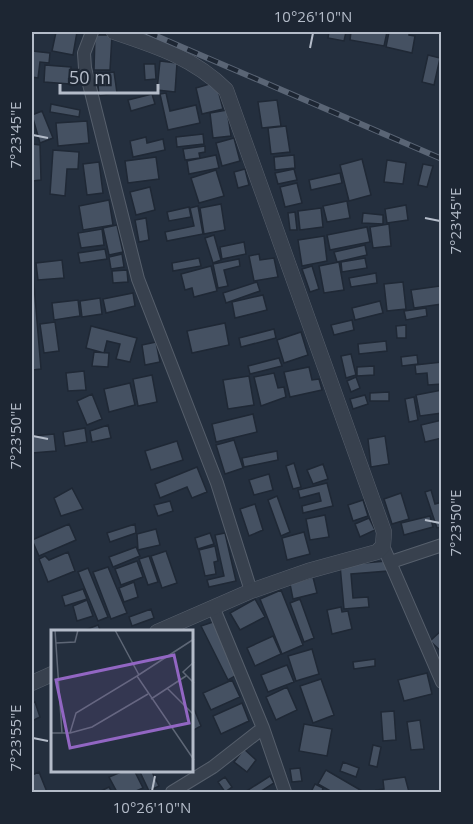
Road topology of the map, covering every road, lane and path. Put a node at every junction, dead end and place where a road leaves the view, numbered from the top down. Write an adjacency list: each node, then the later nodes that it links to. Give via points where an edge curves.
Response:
1 (93, 32): 6 (street, via 84,53 85,68 138,279 217,483)
2 (114, 32): 3 (street, via 176,53 208,72 226,90 384,531)
3 (383, 546): 5 (street); 6 (street, via 377,552)
4 (441, 546): 5 (street)
5 (391, 562): 10 (street)
6 (251, 591): 7 (street)
7 (214, 609): 8 (street); 12 (street)
8 (161, 630)
9 (51, 674): 11 (street)
10 (441, 682)
11 (32, 683)
12 (263, 728): 13 (street, via 213,767); 14 (street)
13 (172, 792)
14 (285, 792)

